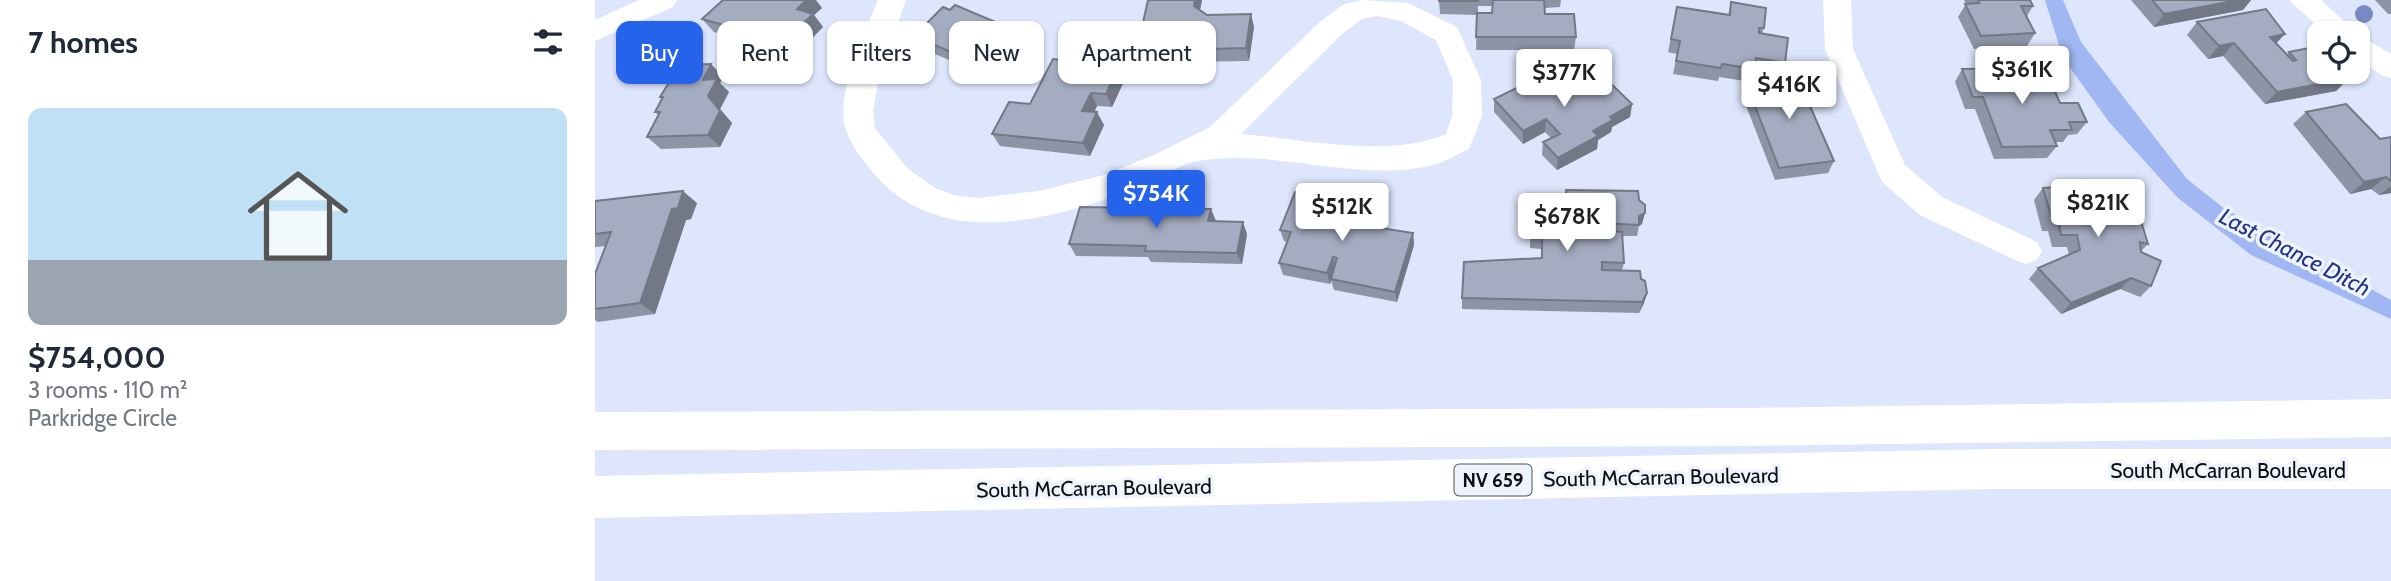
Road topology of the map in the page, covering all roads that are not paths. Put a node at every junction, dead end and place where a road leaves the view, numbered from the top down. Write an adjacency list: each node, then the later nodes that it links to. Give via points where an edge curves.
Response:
1 (663, 0): 6 (street)
2 (892, 0): 9 (street, via 867,69 859,122 871,148 892,174 925,198 955,209 1016,206 1089,192 1173,161)
3 (1837, 0): 10 (street, via 1839,49 1893,173 1931,206)
4 (2303, 0): 5 (street)
5 (2328, 21)
6 (595, 31)
7 (2370, 53): 8 (street)
8 (2391, 68)
9 (1187, 150): 9 (street, via 1221,135 1354,11 1377,7 1408,13 1447,34 1467,80 1467,116 1458,141 1430,154 1387,159 1237,145)
10 (2026, 251)
11 (2391, 418): 12 (main road, via 1739,427)
12 (595, 431)
13 (2391, 469): 14 (main road, South McCarran Boulevard / NV 659, via 1994,469)
14 (595, 497)

